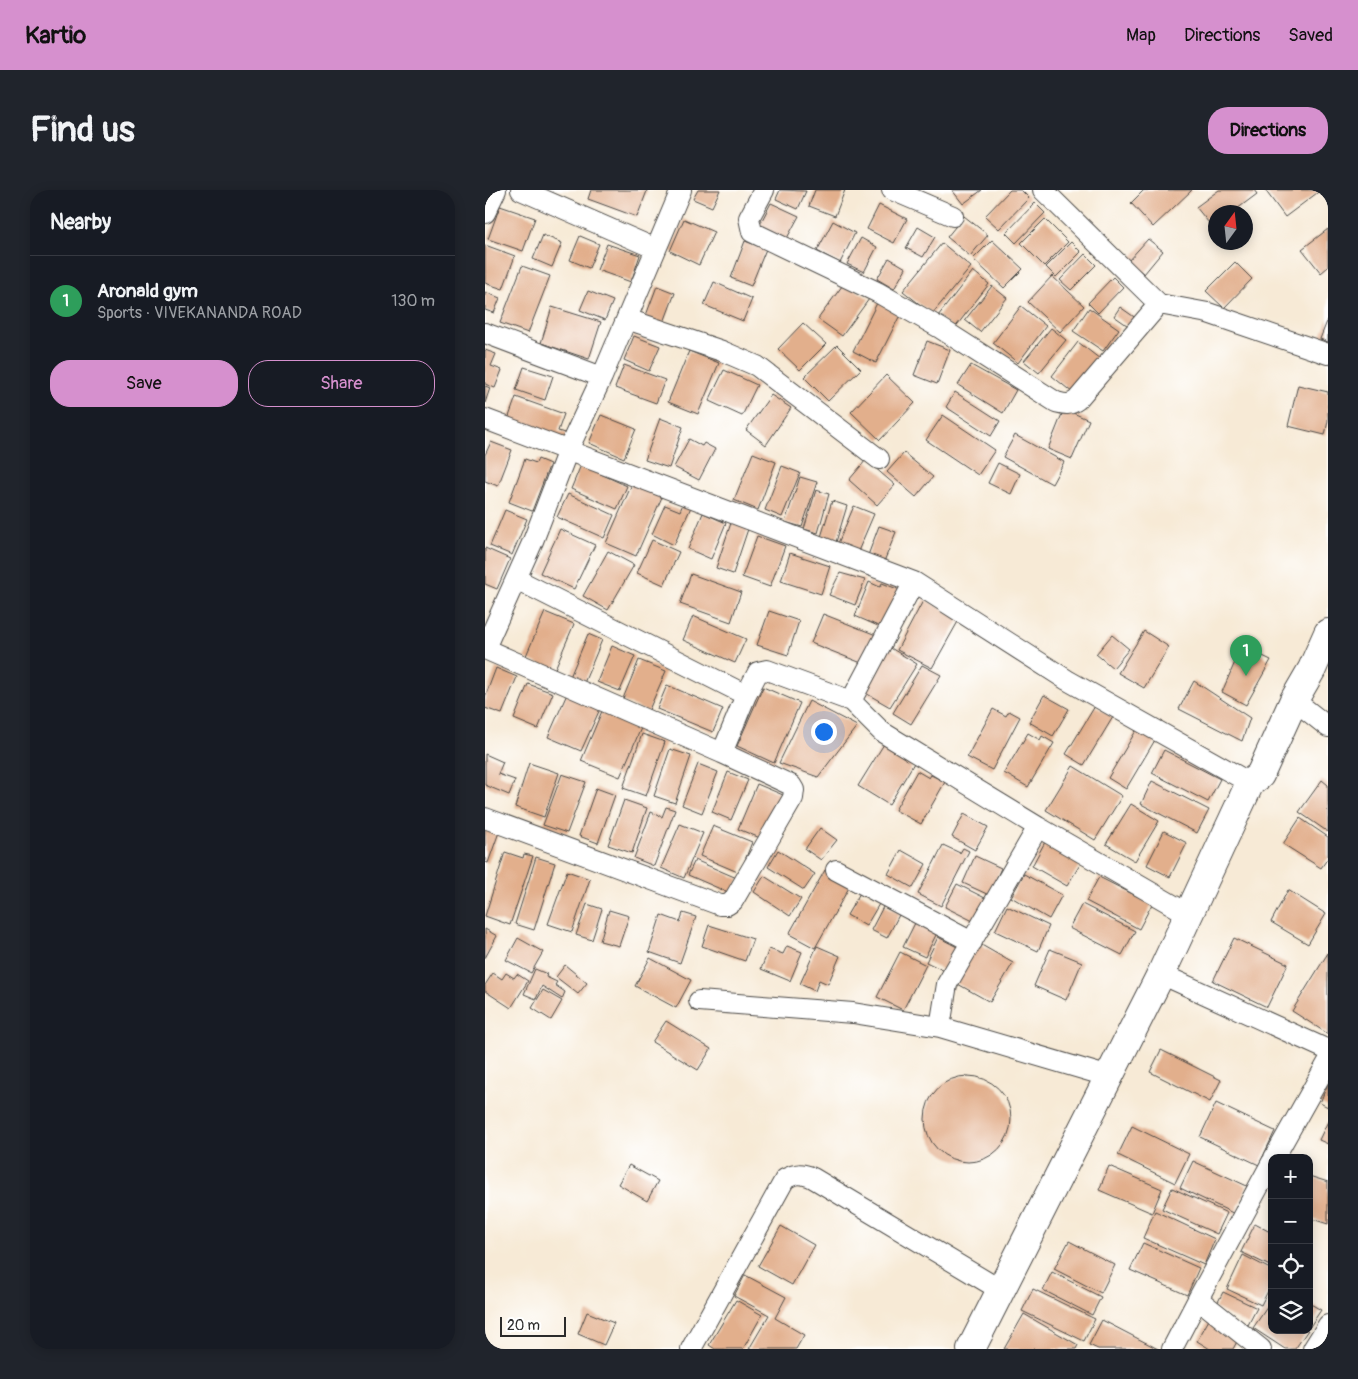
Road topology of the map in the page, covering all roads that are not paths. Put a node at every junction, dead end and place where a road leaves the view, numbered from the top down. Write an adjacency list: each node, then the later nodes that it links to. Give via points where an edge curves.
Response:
1 (497, 190): 7 (street)
2 (521, 190): 9 (street)
3 (681, 190): 9 (street)
4 (764, 190): 10 (street, via 749,218 752,232 877,292 1056,402 1071,404 1077,400)
5 (892, 190): 8 (street)
6 (1043, 190): 10 (street)
7 (485, 213)
8 (953, 216)
9 (656, 248): 11 (street)
10 (1159, 304): 13 (street, via 1208,314)
11 (627, 319): 14 (street); 17 (street, via 757,366)
12 (485, 333): 14 (street)
13 (1328, 354)
14 (602, 377): 16 (street)
15 (485, 420): 16 (street)
16 (568, 450): 18 (street); 19 (street)
17 (879, 459)
18 (516, 578): 21 (street); 23 (street)
19 (914, 582): 25 (street); 28 (street, via 1067,680)
20 (1328, 633): 22 (street)
21 (485, 649): 27 (street)
22 (1320, 670): 24 (street)
23 (746, 695): 25 (street, via 758,672 767,670); 27 (street)
24 (1294, 700): 26 (street); 28 (street, via 1260,775)
25 (851, 701): 30 (street, via 882,732)
26 (1328, 727)
27 (722, 752): 29 (street, via 791,785 794,790 793,798 733,901 727,905)
28 (1250, 783): 32 (street)
29 (485, 818)
30 (1037, 827): 32 (street); 33 (street)
31 (836, 870): 33 (street)
32 (1190, 915): 34 (street)
33 (972, 942): 36 (street, via 947,984)
34 (1161, 974): 37 (street); 39 (street)
35 (699, 1001): 36 (street, via 853,1013)
36 (940, 1027): 39 (street)
37 (1328, 1050)
38 (1328, 1062): 40 (street)
39 (1110, 1076): 42 (street)
40 (1276, 1154)
41 (1268, 1169): 43 (street)
42 (1002, 1291): 45 (street, via 813,1178 794,1174 785,1179); 46 (street)
43 (1198, 1300): 47 (street); 48 (street)
44 (1328, 1325): 49 (street)
45 (691, 1349)
46 (971, 1349)
47 (1171, 1349)
48 (1261, 1349)
49 (1313, 1349)

